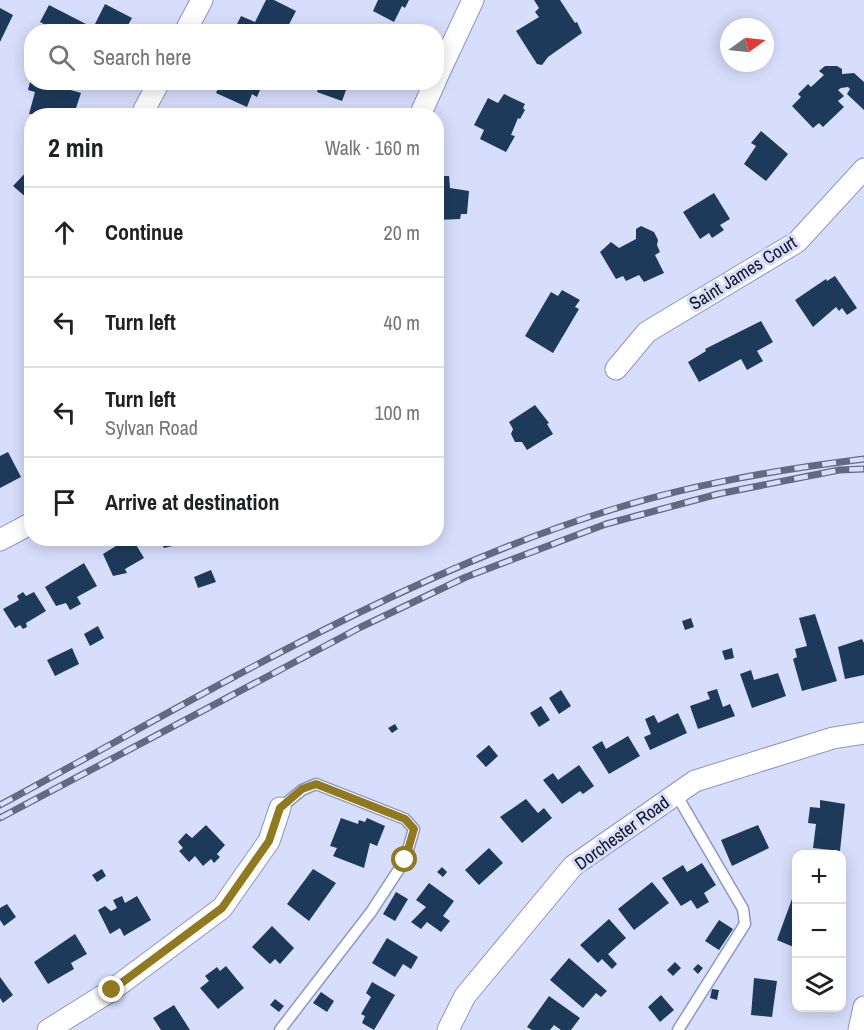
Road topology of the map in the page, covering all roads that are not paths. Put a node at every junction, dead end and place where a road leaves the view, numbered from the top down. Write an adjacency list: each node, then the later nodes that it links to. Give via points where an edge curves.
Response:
1 (202, 0): 3 (street)
2 (473, 0): 4 (street)
3 (189, 24)
4 (444, 63)
5 (155, 90): 7 (street)
6 (432, 90): 8 (street)
7 (145, 108)
8 (423, 108)
9 (864, 170): 10 (street, Saint James Court, via 797,242 647,332)
10 (616, 369)
11 (24, 527): 12 (street)
12 (0, 540)
13 (864, 734): 14 (street, Dorchester Road, via 833,738 695,781)
14 (676, 794): 19 (street, Dorchester Road, via 573,866 465,996); 20 (lane, via 743,909 746,924)
15 (280, 808): 17 (street, via 269,841 222,908 112,990); 18 (lane, via 302,789 316,784 405,819 414,829 405,860 371,912)
16 (864, 1007): 21 (street)
17 (48, 1030)
18 (280, 1030)
19 (448, 1030)
20 (678, 1030)
21 (859, 1030)

